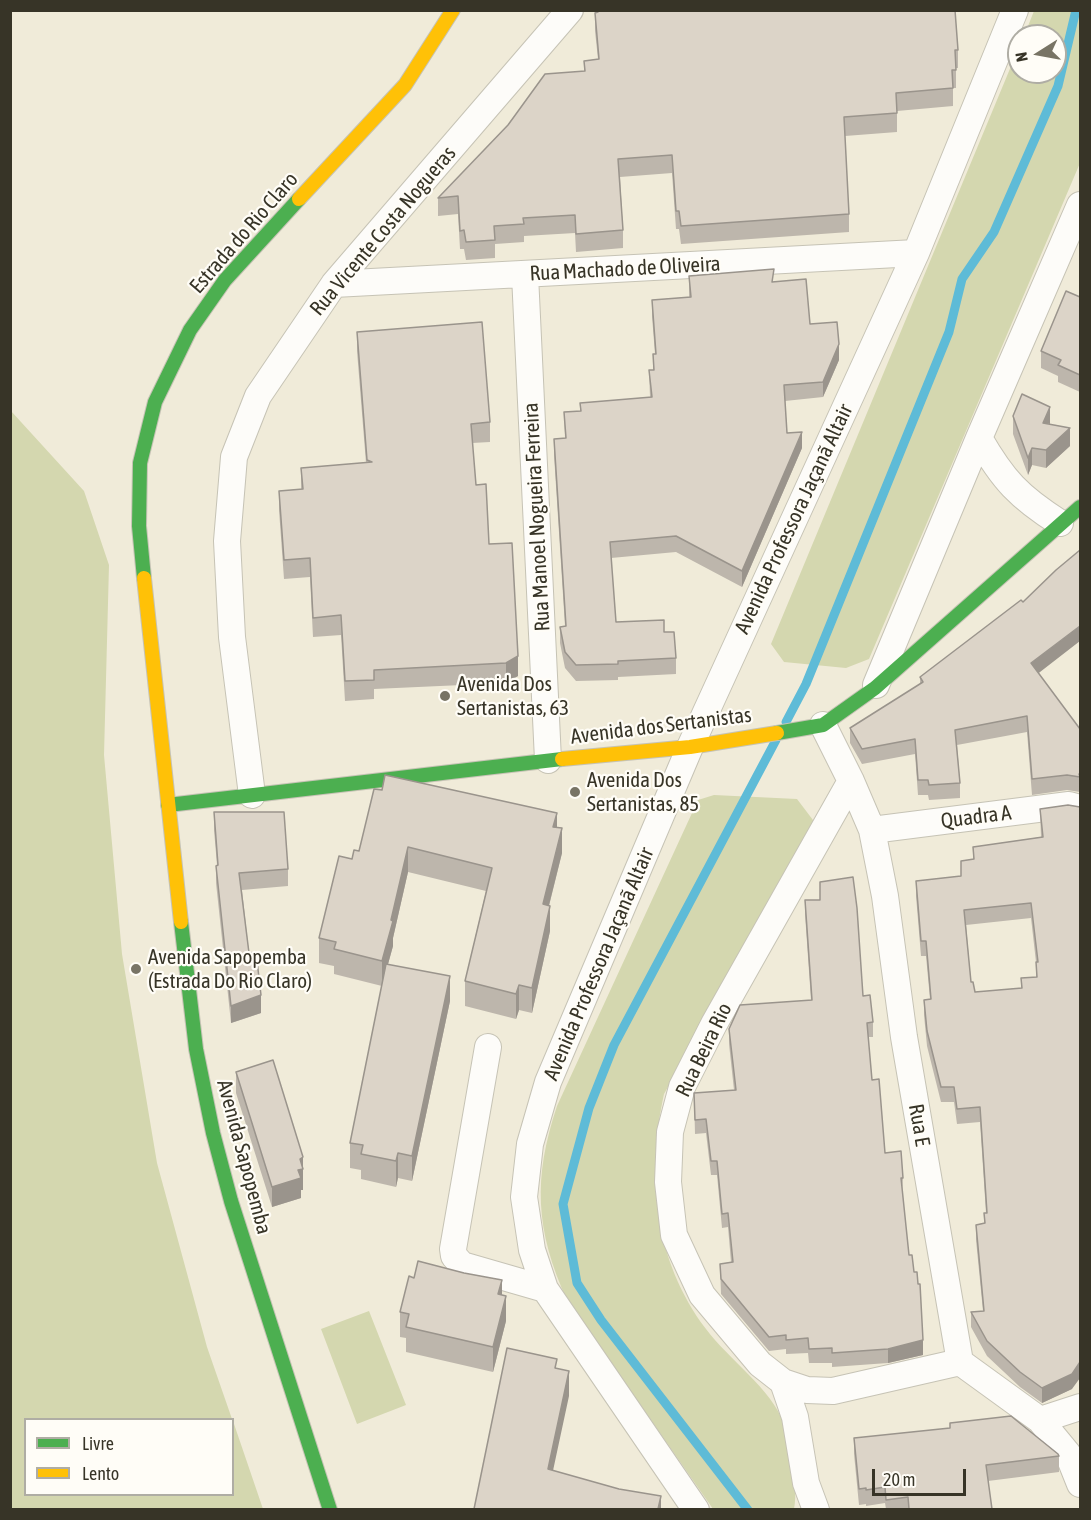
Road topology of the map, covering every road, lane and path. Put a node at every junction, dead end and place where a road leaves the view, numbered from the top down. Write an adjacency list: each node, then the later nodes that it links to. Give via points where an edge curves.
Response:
1 (453, 10): 17 (main road, Estrada do Rio Claro, via 405,85 225,280 190,330 155,402 140,463 139,526)
2 (570, 10): 7 (street, Rua Vicente Costa Nogueras)
3 (1015, 10): 5 (street, Avenida Professora Jaçanã Altair)
4 (1080, 205): 8 (street)
5 (916, 253): 6 (street, Rua Machado de Oliveira); 13 (street, Avenida Professora Jaçanã Altair)
6 (525, 275): 7 (street, Rua Machado de Oliveira); 14 (street, Rua Manoel Nogueira Ferreira)
7 (334, 284): 16 (street, Rua Vicente Costa Nogueras, via 258,396 234,457 227,541 231,627)
8 (978, 438): 10 (street, via 1010,485 1032,506); 11 (street)
9 (1080, 507): 10 (main road, Avenida dos Sertanistas)
10 (1060, 523): 11 (main road, Avenida dos Sertanistas)
11 (875, 688): 12 (main road, Avenida dos Sertanistas)
12 (814, 726): 13 (main road, Avenida dos Sertanistas); 15 (street, Rua E)
13 (690, 747): 14 (main road, Avenida dos Sertanistas); 21 (street, Avenida Professora Jaçanã Altair, via 548,1082 531,1144 524,1197 532,1250)
14 (548, 760): 16 (main road, Avenida dos Sertanistas)
15 (851, 781): 19 (street, Rua E); 23 (street, Rua Beira Rio, via 714,1024 682,1087 670,1132 668,1182 674,1235 702,1295 759,1364)
16 (252, 795): 17 (main road, Avenida dos Sertanistas)
17 (168, 805): 27 (main road, Avenida Sapopemba, via 196,1049 213,1133 231,1201)
18 (1080, 808): 19 (street, Quadra A, via 1069,805)
19 (872, 830): 22 (street, Rua E)
20 (488, 1047): 21 (street, via 454,1256 462,1265)
21 (545, 1289): 28 (street, Avenida Professora Jaçanã Altair)
22 (960, 1362): 23 (street, Rua Beira Rio, via 833,1391 807,1390); 25 (street)
23 (783, 1382): 29 (street, via 795,1417 806,1483)
24 (1080, 1407): 25 (street)
25 (1040, 1420): 26 (street, via 1068,1454)
26 (1080, 1484)
27 (330, 1509)
28 (696, 1509)
29 (816, 1509)

